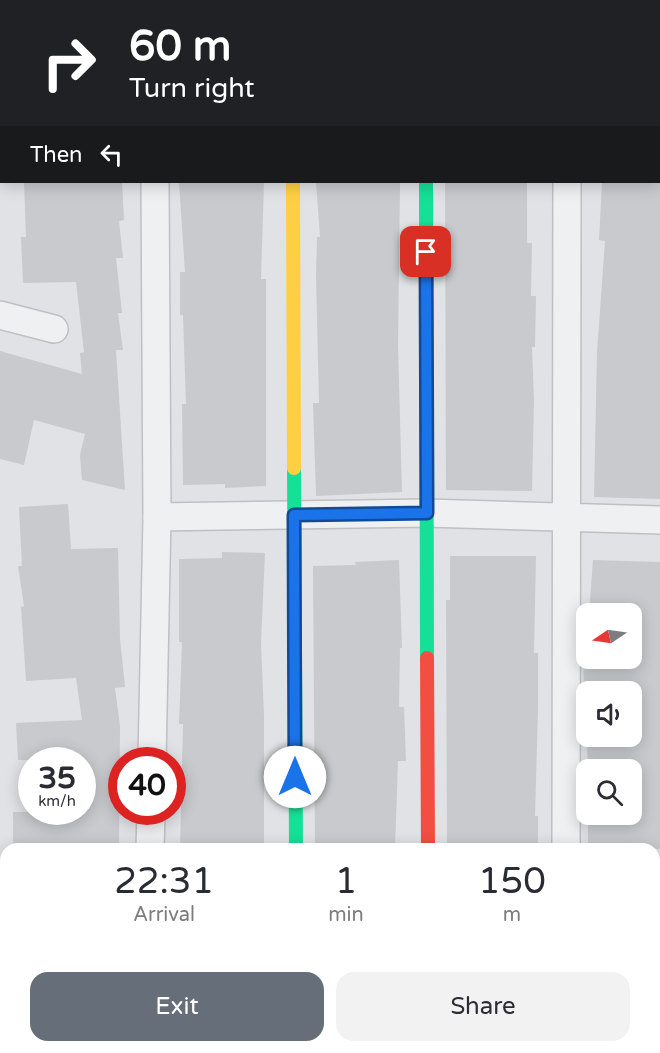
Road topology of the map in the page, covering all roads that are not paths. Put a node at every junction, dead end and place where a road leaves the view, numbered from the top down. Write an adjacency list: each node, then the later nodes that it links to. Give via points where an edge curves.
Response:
1 (155, 183): 9 (street)
2 (293, 183): 8 (street)
3 (426, 183): 7 (street)
4 (567, 183): 10 (street)
5 (0, 315): 6 (street)
6 (54, 329)
7 (427, 513): 8 (street); 10 (street); 16 (street)
8 (294, 515): 9 (street); 15 (street)
9 (157, 517): 12 (street)
10 (567, 517): 11 (street); 17 (street)
11 (660, 520)
12 (152, 747)
13 (151, 825): 14 (street)
14 (150, 843)
15 (296, 843)
16 (428, 843)
17 (566, 843)

